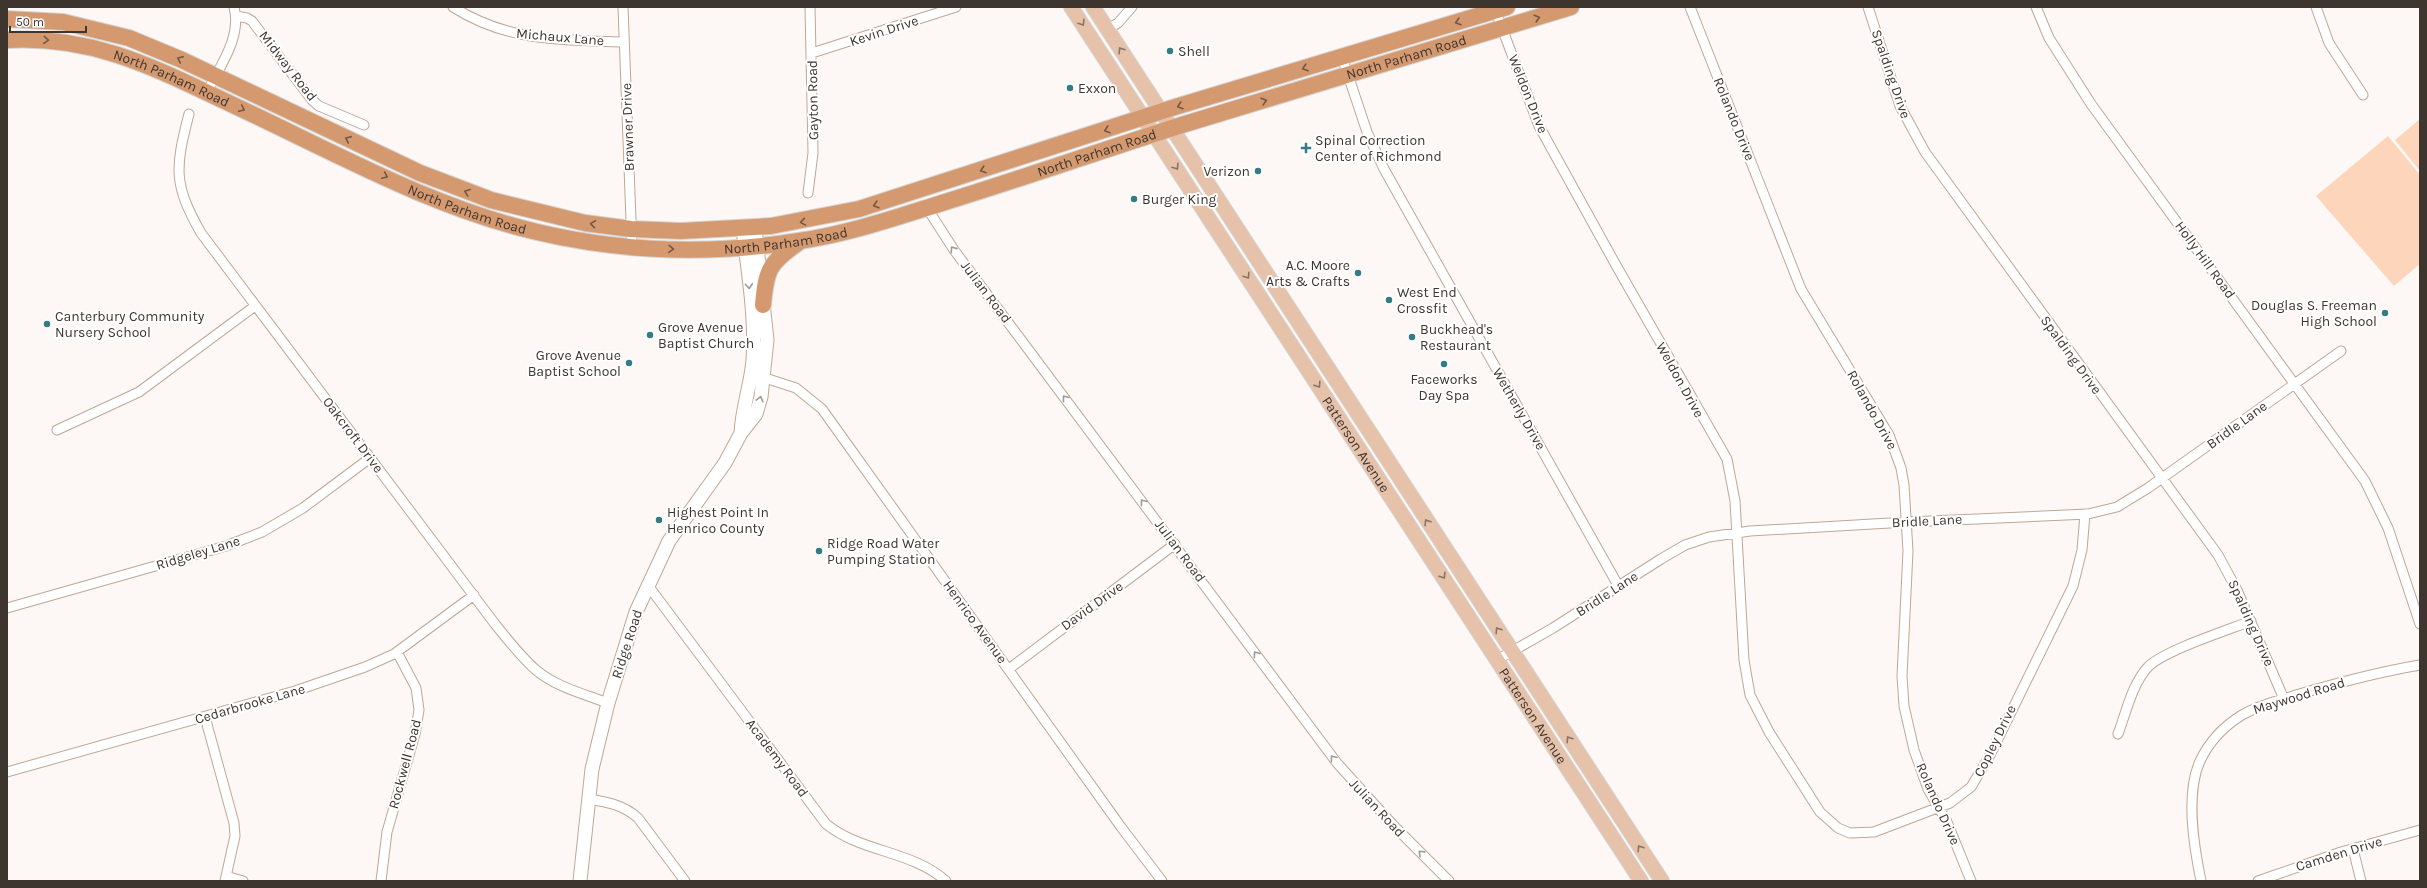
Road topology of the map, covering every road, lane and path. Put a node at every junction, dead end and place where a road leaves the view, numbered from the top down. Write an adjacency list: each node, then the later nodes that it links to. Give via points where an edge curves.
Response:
1 (453, 7): 19 (street, Michaux Lane, via 480,22 513,34 556,40)
2 (623, 7): 19 (street, Brawner Drive)
3 (810, 7): 20 (street, Gayton Road)
4 (956, 7): 20 (street, Kevin Drive)
5 (1071, 7): 28 (main road, Patterson Avenue, one-way to 28)
6 (1093, 7): 17 (main road, Patterson Avenue)
7 (1132, 7): 17 (street)
8 (1571, 7): 16 (highway, North Parham Road, one-way to 8)
9 (1690, 7): 52 (street, Rolando Drive, via 1801,289 1895,448 1904,485)
10 (1868, 7): 50 (street, Spalding Drive, via 1900,106 1925,152)
11 (2036, 7): 46 (street, Holly Hill Road, via 2064,65)
12 (2316, 7): 25 (street, via 2329,43)
13 (1499, 8): 16 (street, Weldon Drive); 21 (highway, North Parham Road, one-way to 21)
14 (235, 12): 23 (street, Midway Road, via 233,40); 29 (street, Midway Road, via 252,21 312,100)
15 (7, 19): 23 (highway, North Parham Road, one-way to 15, via 157,48 115,33 63,22)
16 (1502, 28): 22 (highway, North Parham Road); 53 (street, Weldon Drive, via 1539,126 1726,459 1732,478)
17 (1108, 30): 26 (main road, Patterson Avenue, one-way to 17)
18 (7, 40): 24 (highway, North Parham Road, one-way to 24, via 65,41 105,50 149,65)
19 (624, 42): 37 (street, Brawner Drive)
20 (812, 53): 32 (street, Gayton Road, via 813,154)
21 (1342, 57): 22 (street, Wetherly Drive); 26 (highway, North Parham Road, one-way to 26)
22 (1348, 75): 30 (highway, North Parham Road, one-way to 22); 56 (street, Wetherly Drive, via 1384,169)
23 (215, 76): 24 (street, Midway Road); 37 (highway, North Parham Road, one-way to 23, via 540,213 457,188)
24 (207, 92): 39 (highway, North Parham Road, one-way to 39, via 462,210 536,232)
25 (2363, 95)
26 (1162, 112): 28 (highway, North Parham Road); 30 (main road, Patterson Avenue)
27 (188, 114): 42 (street, Oakcroft Drive, via 178,163 181,193 201,233)
28 (1144, 118): 31 (main road, Patterson Avenue); 33 (highway, North Parham Road, one-way to 33)
29 (364, 125)
30 (1172, 128): 31 (highway, North Parham Road); 62 (main road, Patterson Avenue, one-way to 30)
31 (1155, 134): 34 (highway, North Parham Road); 63 (main road, Patterson Avenue, one-way to 63)
32 (808, 193)
33 (910, 194): 35 (highway, via 912,202 909,207 882,215); 36 (highway, North Parham Road, one-way to 36, via 835,215)
34 (927, 208): 35 (highway, North Parham Road); 54 (street, Julian Road, one-way to 34, via 954,250)
35 (872, 225): 38 (highway, North Parham Road)
36 (749, 228): 37 (highway, North Parham Road, via 681,231); 40 (street, Ridge Road)
37 (631, 229): 39 (street, Brawner Drive)
38 (800, 241): 40 (highway, North Parham Road); 41 (highway, via 782,254 769,269 765,280)
39 (632, 247): 40 (highway, North Parham Road, one-way to 40, via 688,250)
40 (751, 247): 41 (street, Ridge Road); 44 (street, Ridge Road, one-way to 44)
41 (764, 305): 45 (street, Ridge Road, via 767,340)
42 (255, 306): 47 (street, via 140,392); 49 (street, Oakcroft Drive)
43 (2341, 351): 46 (street, Bridle Lane)
44 (751, 375): 45 (street, Henrico Avenue); 48 (street, Ridge Road, via 742,414)
45 (764, 378): 48 (street, Ridge Road, one-way to 45, via 756,414); 65 (street, Henrico Avenue, via 796,388 822,410)
46 (2295, 384): 50 (street, Bridle Lane); 60 (street, Holly Hill Road, via 2365,481 2380,509)
47 (57, 430)
48 (741, 432): 55 (street, Ridge Road, via 725,463 676,529)
49 (370, 458): 57 (street, Oakcroft Drive); 58 (street, Ridgeley Lane, via 303,508 262,532 226,546)
50 (2162, 479): 51 (street, Bridle Lane, via 2117,507); 59 (street, Spalding Drive, via 2218,555)
51 (2085, 514): 52 (street, Bridle Lane); 73 (street, Copley Drive, via 2082,550 2073,586 1989,757 1971,787 1960,797)
52 (1907, 522): 53 (street, Bridle Lane); 73 (street, Rolando Drive, via 1908,574 1902,676 1904,706 1914,750 1928,789)
53 (1738, 533): 56 (street, Bridle Lane, via 1709,537 1685,545); 70 (street, Weldon Drive, via 1746,682 1754,704)
54 (1175, 544): 65 (street, David Drive); 83 (street, Julian Road, one-way to 54, via 1394,826 1337,763)
55 (647, 584): 67 (street, Ridge Road, via 625,644); 81 (street, Academy Road, via 826,824 848,839 918,862)
56 (1619, 587): 62 (street, Bridle Lane)
57 (474, 595): 61 (street, Cedarbrooke Lane); 67 (street, Oakcroft Drive, via 510,642 537,671 558,684)
58 (7, 608)
59 (2251, 621): 66 (street, Spalding Drive); 69 (street, via 2180,650 2148,667 2138,682)
60 (2420, 624)
61 (397, 652): 68 (street, Cedarbrooke Lane, via 334,679); 78 (street, Rockwell Road, via 416,688 419,710 415,734 387,832)
62 (1512, 652): 63 (street, Bridle Lane); 85 (main road, Patterson Avenue, one-way to 62)
63 (1497, 660): 84 (main road, Patterson Avenue)
64 (2420, 665): 66 (street, Maywood Road)
65 (1009, 669): 82 (street, Henrico Avenue)
66 (2284, 699): 87 (street, Maywood Road, via 2257,708 2228,725 2209,746 2200,761 2193,789 2193,820)
67 (608, 703): 72 (street, Ridge Road, via 592,769)
68 (205, 717): 71 (street, Cedarbrooke Lane); 76 (street, via 234,823 235,836)
69 (2118, 734)
70 (1794, 771): 73 (street, Copley Drive, via 1820,812 1834,825 1850,833 1874,832)
71 (7, 772)
72 (589, 799): 79 (street, Ridge Road); 80 (street, via 617,804 631,811)
73 (1938, 807): 86 (street, Rolando Drive, via 1947,822)
74 (2420, 830): 75 (street, Camden Drive)
75 (2353, 849): 88 (street, Camden Drive); 89 (street)
76 (226, 878): 77 (street)
77 (243, 881)
78 (381, 881)
79 (580, 881)
80 (685, 881)
81 (946, 881)
82 (1162, 881)
83 (1449, 881)
84 (1641, 881)
85 (1662, 881)
86 (1971, 881)
87 (2201, 881)
88 (2258, 881)
89 (2361, 881)

